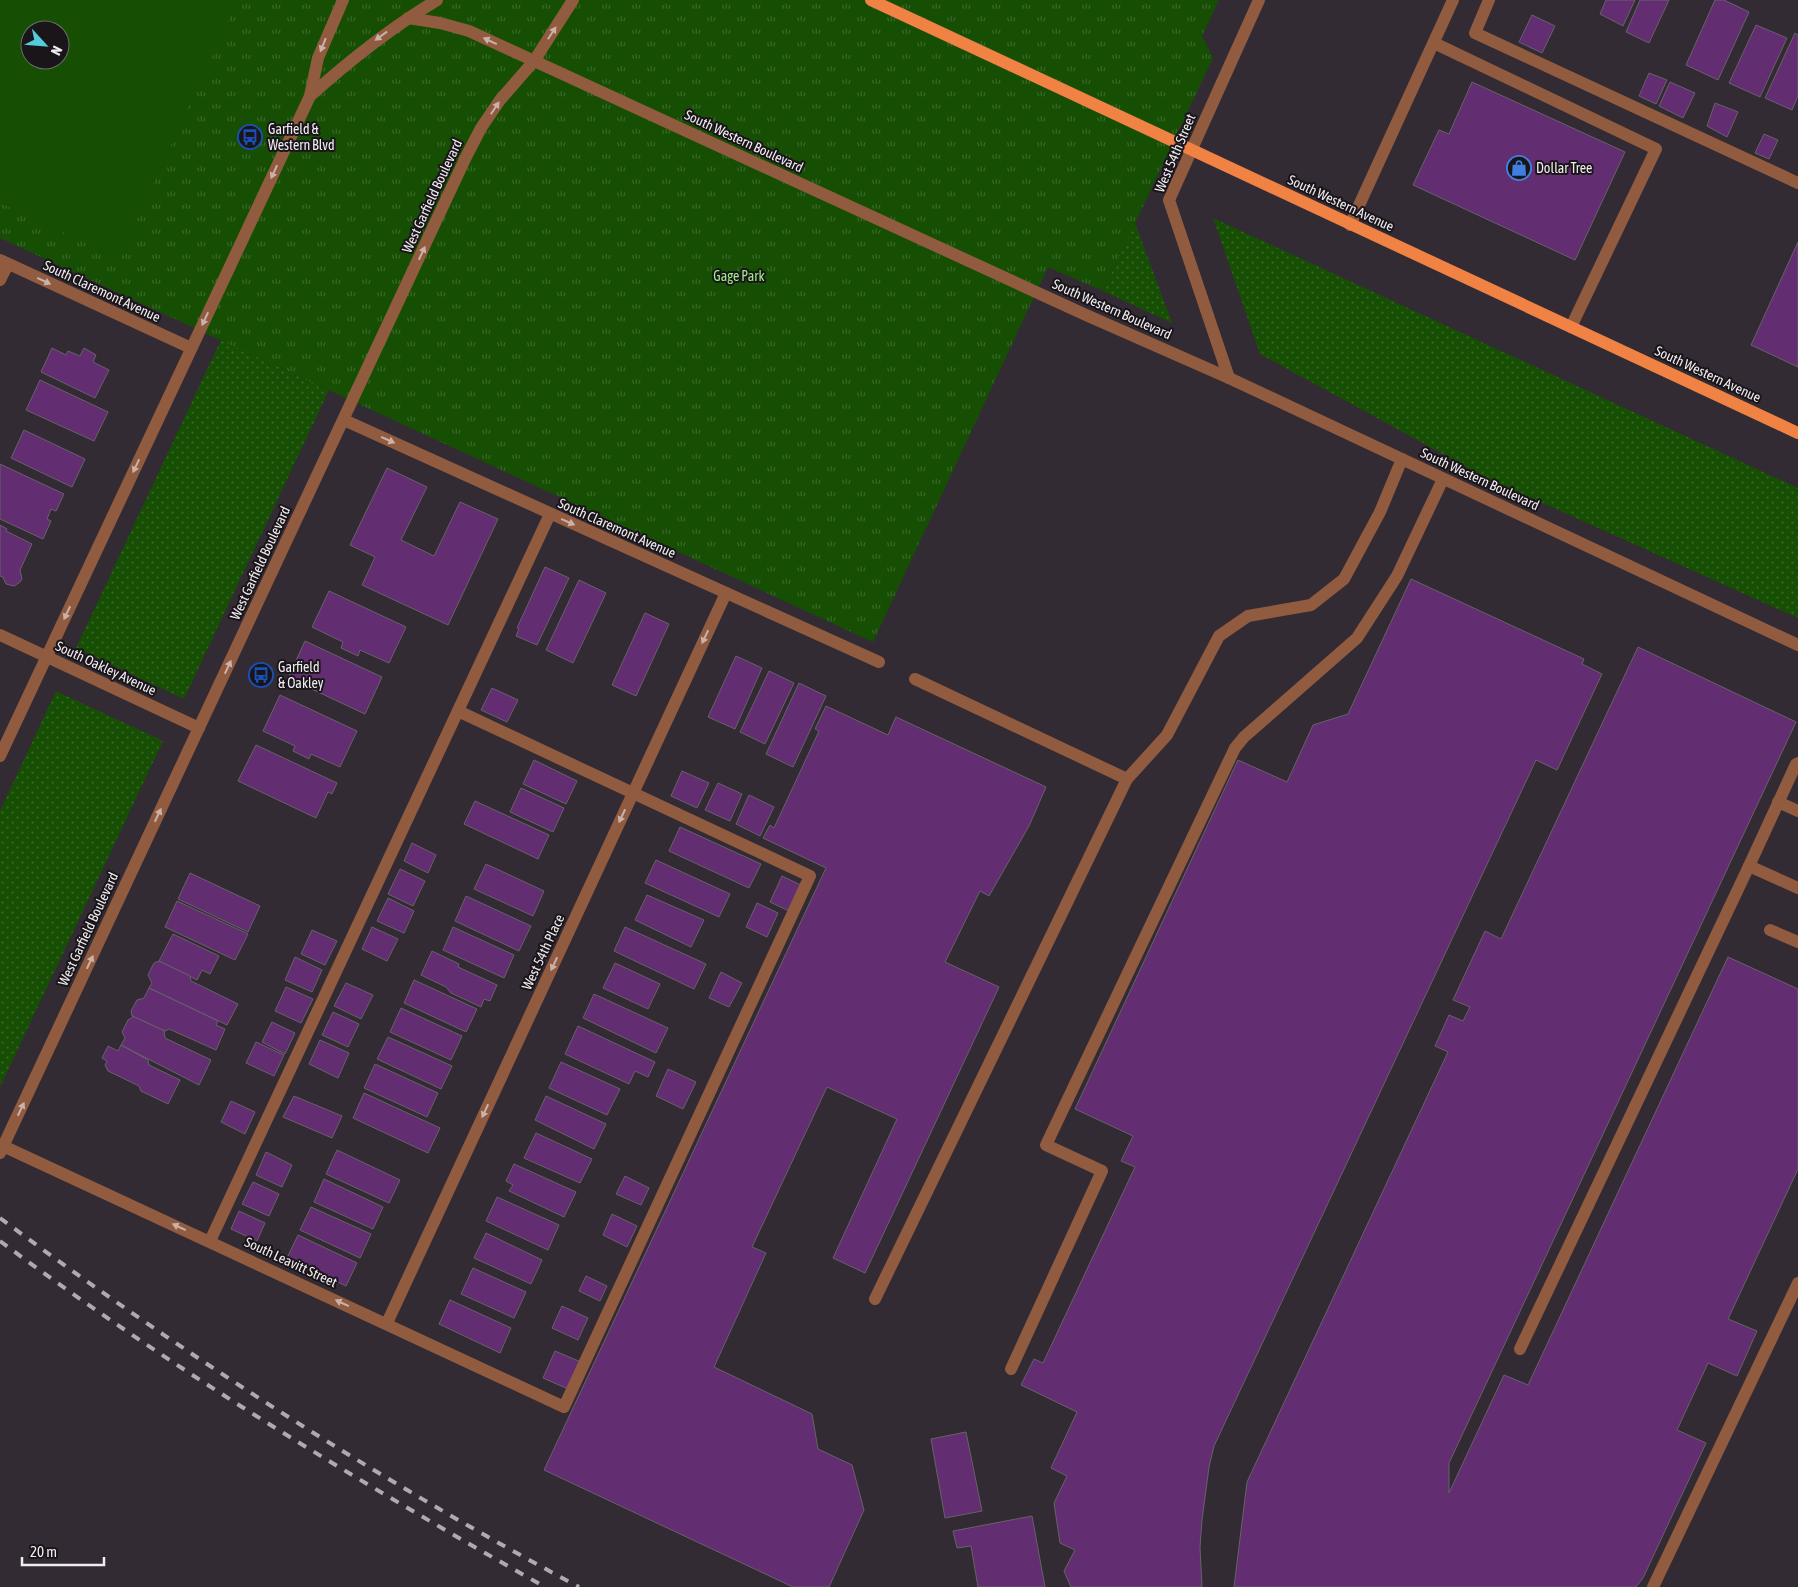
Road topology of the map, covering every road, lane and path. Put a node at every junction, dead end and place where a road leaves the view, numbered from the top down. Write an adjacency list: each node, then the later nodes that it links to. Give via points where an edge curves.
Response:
1 (343, 0): 11 (street, one-way to 11, via 318,58)
2 (437, 0): 8 (street)
3 (573, 0): 10 (street, West Garfield Boulevard, one-way to 3)
4 (871, 0): 12 (main road, South Western Avenue)
5 (1259, 0): 12 (street, West 54th Street)
6 (1453, 0): 9 (street)
7 (1490, 0): 13 (street, via 1475,32)
8 (408, 18): 10 (street, South Western Boulevard, one-way to 8, via 469,31); 11 (street, one-way to 11, via 352,58)
9 (1434, 43): 14 (street); 17 (street, via 1656,149)
10 (534, 61): 19 (street, South Western Boulevard); 20 (street, West Garfield Boulevard, one-way to 10, via 466,156 500,100)
11 (310, 96): 18 (street, one-way to 18)
12 (1191, 149): 14 (main road, South Western Avenue); 19 (street, West 54th Street, via 1169,200)
13 (1798, 183)
14 (1350, 225): 17 (main road, South Western Avenue)
15 (4, 262): 16 (street); 18 (street, South Claremont Avenue, one-way to 18)
16 (0, 280)
17 (1571, 327): 21 (main road, South Western Avenue)
18 (191, 348): 28 (street, one-way to 28)
19 (1229, 378): 22 (street, South Western Boulevard)
20 (344, 420): 24 (street, South Claremont Avenue, one-way to 24); 32 (street, West Garfield Boulevard, one-way to 20)
21 (1798, 433)
22 (1402, 459): 23 (street, South Western Boulevard); 35 (street, via 1380,512 1344,579 1311,605 1248,616 1219,636 1167,735)
23 (1443, 479): 27 (street, South Western Boulevard); 49 (street, via 1397,576 1357,638 1235,748 1046,1145 1102,1171)
24 (550, 514): 25 (street, South Claremont Avenue, one-way to 25); 31 (street)
25 (726, 593): 29 (street, South Claremont Avenue); 36 (street, West 54th Place, one-way to 36)
26 (0, 635): 28 (street, South Oakley Avenue)
27 (1798, 645)
28 (46, 657): 32 (street, South Oakley Avenue); 33 (street)
29 (878, 662)
30 (915, 679): 35 (street)
31 (458, 711): 36 (street); 44 (street)
32 (199, 728): 43 (street, West Garfield Boulevard, one-way to 32)
33 (0, 756)
34 (1798, 763): 37 (street)
35 (1127, 779): 46 (street)
36 (633, 792): 47 (street, West 54th Place, one-way to 47); 47 (street, South Leavitt Street, via 810,876 564,1407)
37 (1778, 802): 38 (street); 39 (street)
38 (1798, 811)
39 (1749, 866): 40 (street); 48 (street)
40 (1798, 888)
41 (1770, 930): 42 (street)
42 (1798, 942)
43 (2, 1149): 44 (street, South Leavitt Street, one-way to 43)
44 (210, 1241): 47 (street, South Leavitt Street, one-way to 44)
45 (1798, 1283): 50 (street)
46 (875, 1299)
47 (387, 1323)
48 (1520, 1349)
49 (1011, 1369)
50 (1653, 1587)

